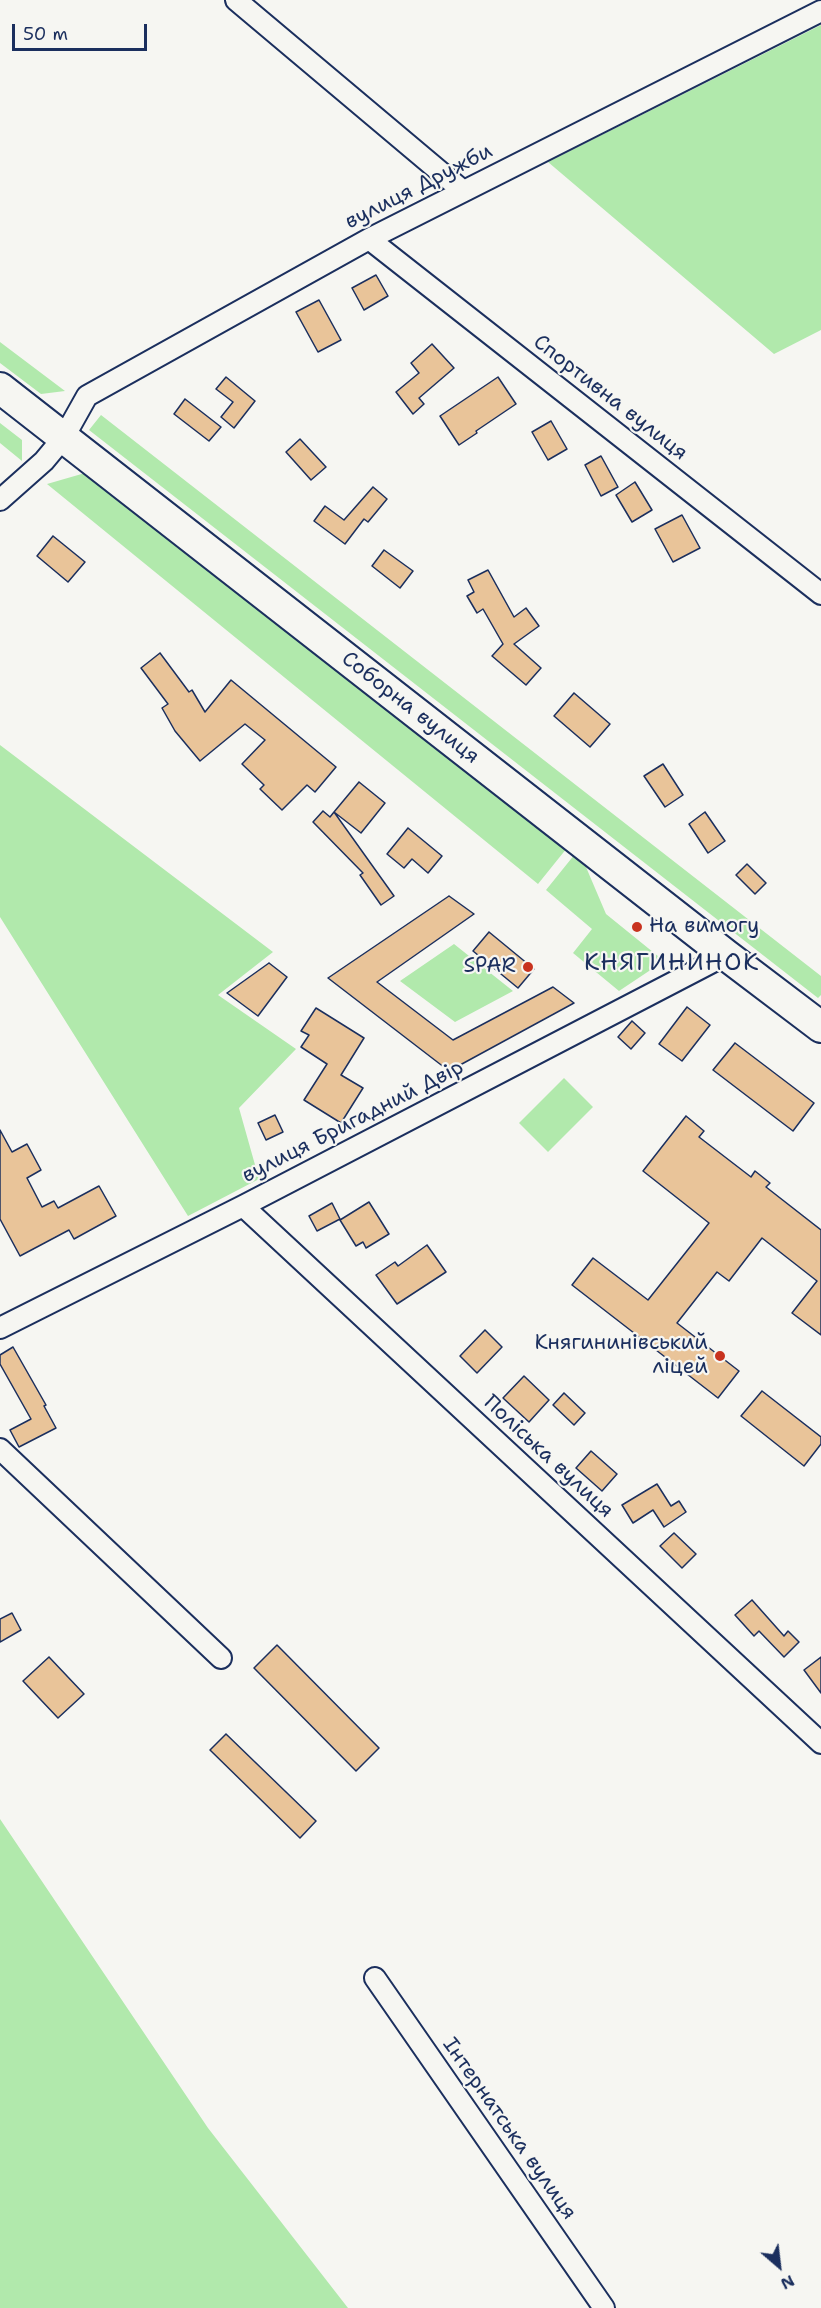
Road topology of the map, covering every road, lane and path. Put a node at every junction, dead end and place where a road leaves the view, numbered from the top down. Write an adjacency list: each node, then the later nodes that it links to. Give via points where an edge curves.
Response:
1 (236, 0): 3 (street)
2 (821, 10): 3 (street, вулиця Дружби)
3 (463, 191): 4 (street, вулиця Дружби)
4 (369, 239): 6 (street, вулиця Дружби, via 87,396); 8 (street, Спортивна вулиця)
5 (0, 388): 6 (main road, Соборна вулиця)
6 (64, 437): 7 (street, вулиця Дружби, via 44,461); 9 (main road, Соборна вулиця)
7 (0, 500)
8 (821, 594)
9 (726, 955): 10 (main road, Соборна вулиця); 11 (street, вулиця Бригадний Двір)
10 (821, 1027)
11 (243, 1206): 12 (street, вулиця Бригадний Двір); 15 (street, Поліська вулиця)
12 (0, 1328)
13 (0, 1449): 14 (street)
14 (221, 1658)
15 (821, 1743)
16 (375, 1978): 17 (street, Інтернатська вулиця)
17 (603, 2308)

